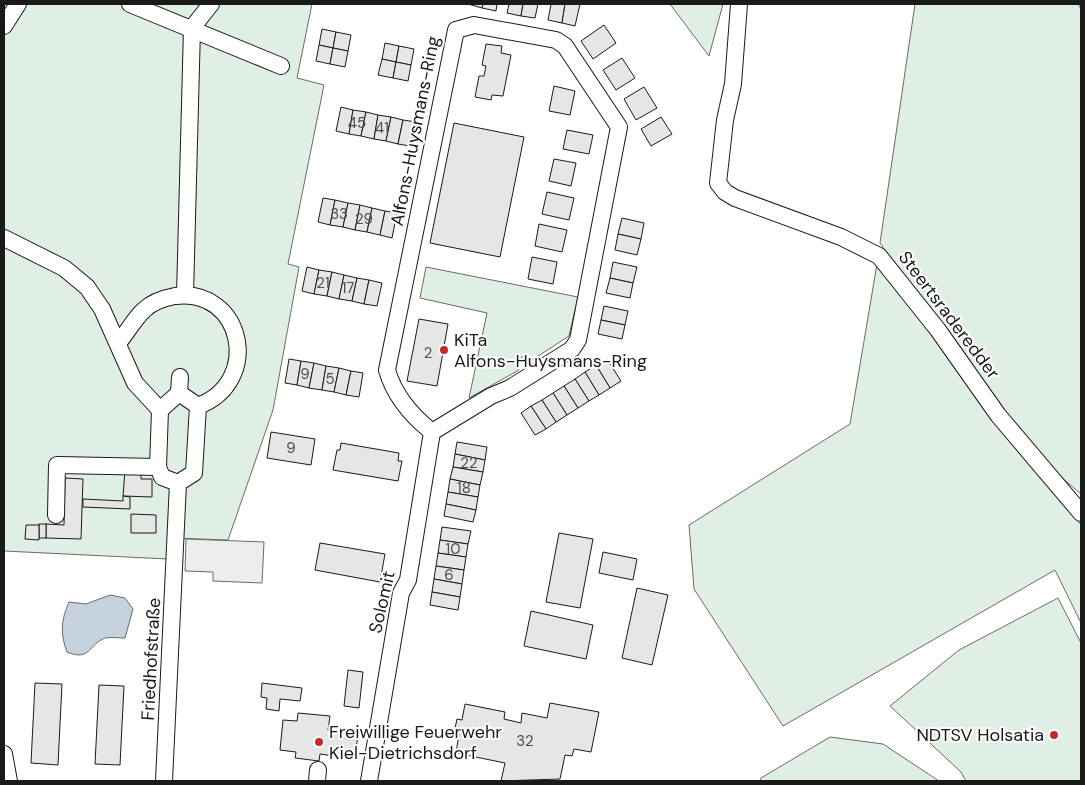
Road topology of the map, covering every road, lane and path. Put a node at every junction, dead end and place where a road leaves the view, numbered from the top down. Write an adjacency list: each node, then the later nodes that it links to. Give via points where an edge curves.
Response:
1 (18, 4): 5 (street)
2 (130, 4): 6 (street)
3 (211, 4): 6 (street)
4 (739, 4): 16 (street, Steertsraderedder, via 733,84 718,183 735,198 841,237 879,256 938,330 998,415)
5 (4, 26)
6 (192, 28): 7 (street); 9 (street)
7 (281, 66)
8 (4, 238): 10 (street, via 64,268 87,287)
9 (185, 295): 10 (street, via 164,298 144,309); 11 (street, via 207,300 225,313 239,344 234,376 220,394)
10 (118, 343): 12 (street, via 135,383)
11 (198, 406): 12 (street, via 179,385); 15 (street, via 194,473)
12 (160, 410): 14 (street)
13 (432, 432): 13 (street, Alfons-Huysmans-Ring, via 412,416 390,380 388,370 456,30 474,25 556,40 565,46 619,127 578,340 572,349); 21 (street, Solomit, via 408,580 401,593)
14 (158, 467): 15 (street, via 162,477); 17 (street, via 57,465)
15 (178, 483): 20 (street, Friedhofstraße)
16 (1081, 513)
17 (56, 515)
18 (4, 754): 19 (street)
19 (8, 781)
20 (164, 781)
21 (369, 781)

